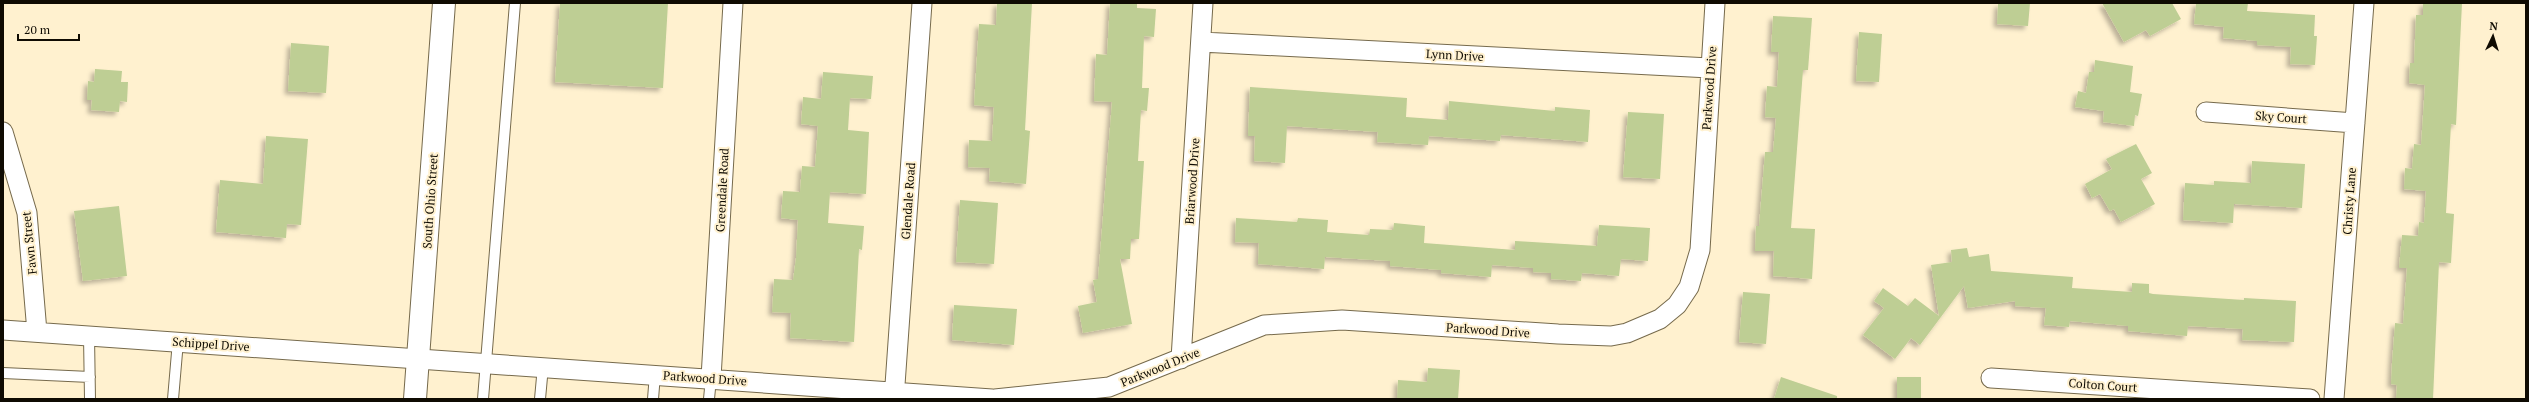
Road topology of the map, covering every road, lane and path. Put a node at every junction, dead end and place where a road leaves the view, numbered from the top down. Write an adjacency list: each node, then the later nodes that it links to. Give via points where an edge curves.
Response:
1 (444, 3): 17 (main road, South Ohio Street)
2 (515, 3): 19 (lane)
3 (733, 3): 24 (street, Greendale Road)
4 (922, 3): 26 (street, Glendale Road)
5 (1203, 3): 8 (street, Briarwood Drive)
6 (1715, 3): 9 (street, Parkwood Drive)
7 (2364, 3): 11 (street, Christy Lane)
8 (1200, 42): 9 (street, Lynn Drive); 18 (street, Briarwood Drive)
9 (1710, 68): 18 (street, Parkwood Drive, via 1700,250 1689,287 1677,305 1660,319 1641,329 1611,336 1342,320 1264,325)
10 (2206, 112): 11 (street, Sky Court)
11 (2355, 123): 37 (street, Christy Lane)
12 (3, 132): 14 (street, Fawn Street, via 27,213)
13 (3, 330): 14 (street, Schippel Drive)
14 (37, 332): 15 (street, Schippel Drive)
15 (89, 336): 16 (street, Schippel Drive); 23 (lane)
16 (178, 341): 17 (street, Schippel Drive); 28 (lane)
17 (418, 358): 19 (street, Parkwood Drive); 29 (main road, South Ohio Street)
18 (1180, 359): 35 (street, Parkwood Drive, via 1109,388)
19 (486, 363): 20 (street, Parkwood Drive); 30 (lane)
20 (543, 366): 22 (street, Parkwood Drive); 31 (lane)
21 (3, 373): 23 (lane)
22 (655, 374): 24 (street, Parkwood Drive); 32 (lane)
23 (90, 377): 27 (lane)
24 (711, 378): 26 (street, Parkwood Drive); 33 (lane)
25 (1991, 378): 36 (street, Colton Court)
26 (895, 395): 34 (street, Parkwood Drive)
27 (90, 399)
28 (173, 399)
29 (415, 399)
30 (483, 399)
31 (540, 399)
32 (653, 399)
33 (709, 399)
34 (992, 399)
35 (995, 399)
36 (2310, 399)
37 (2334, 399)

